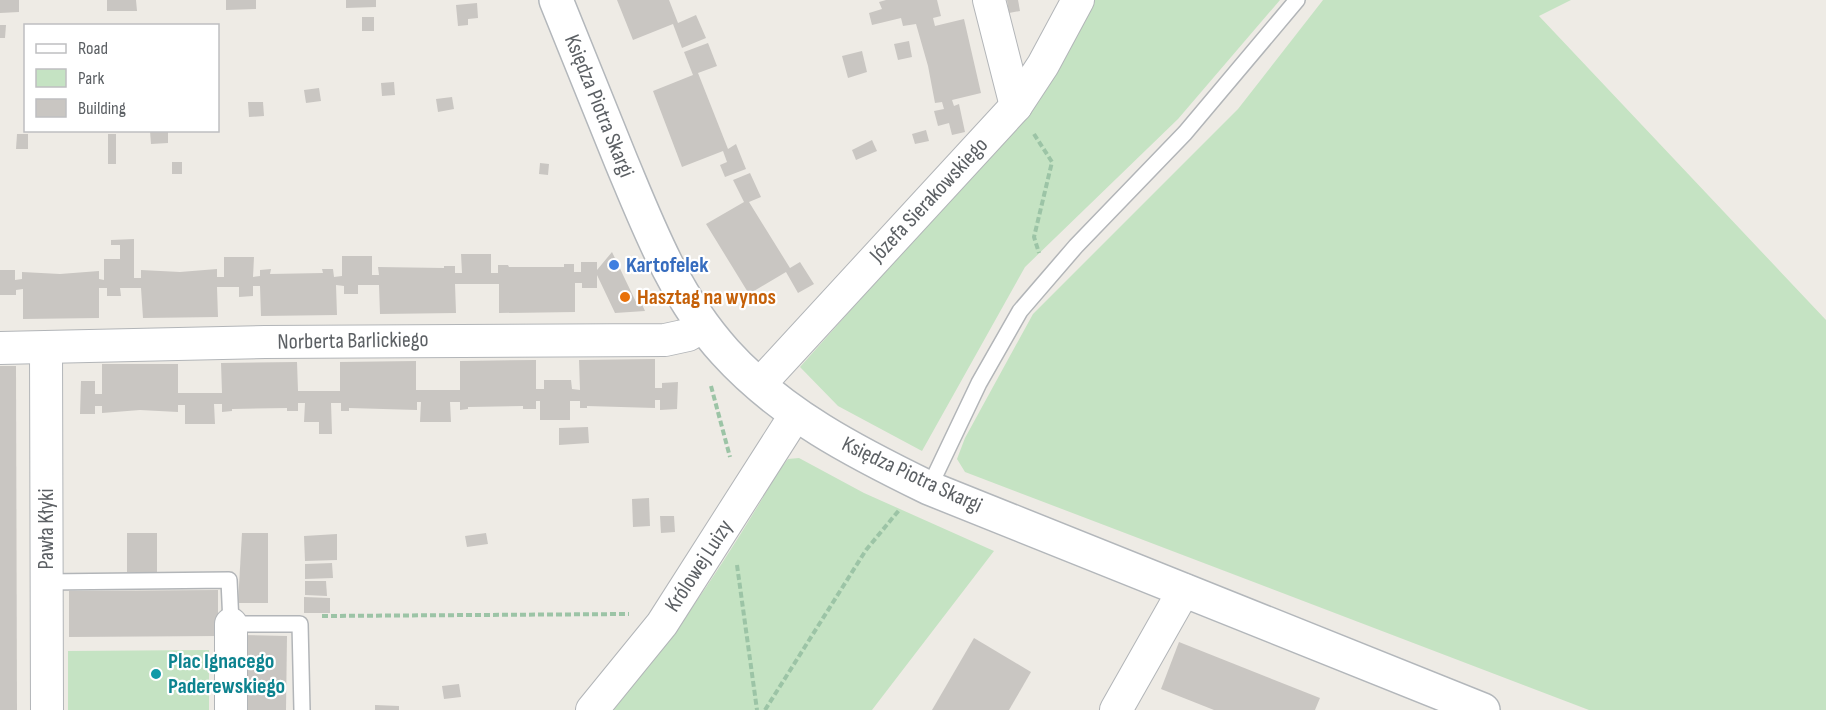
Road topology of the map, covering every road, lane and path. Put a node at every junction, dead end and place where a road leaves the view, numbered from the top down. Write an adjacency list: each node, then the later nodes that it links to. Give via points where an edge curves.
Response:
1 (556, 0): 7 (street, Księdza Piotra Skargi, via 652,236 676,284)
2 (989, 0): 5 (street)
3 (1078, 0): 5 (street, Józefa Sierakowskiego)
4 (1297, 0): 6 (lane, via 1185,133)
5 (1016, 106): 6 (path, via 1052,162 1034,237); 10 (street, Józefa Sierakowskiego)
6 (1048, 279): 12 (lane, via 1020,311)
7 (704, 326): 9 (street, Norberta Barlickiego, via 688,335 665,340 265,342); 10 (street, Księdza Piotra Skargi)
8 (0, 348): 9 (street, Norberta Barlickiego)
9 (46, 348): 13 (street, Pawła Kłyki)
10 (759, 385): 11 (street, Księdza Piotra Skargi)
11 (796, 414): 12 (street, Księdza Piotra Skargi); 21 (street, Królowej Luizy, via 662,624)
12 (916, 496): 14 (street, Księdza Piotra Skargi); 22 (path, via 866,550)
13 (46, 582): 16 (lane, via 229,580); 18 (street, Pawła Kłyki)
14 (1184, 590): 23 (street); 24 (street, Księdza Piotra Skargi)
15 (641, 614): 17 (path, via 312,616)
16 (231, 624): 17 (lane); 19 (street)
17 (300, 624): 20 (lane)
18 (47, 710)
19 (231, 710)
20 (302, 710)
21 (592, 710)
22 (765, 710)
23 (1116, 710)
24 (1484, 710)

